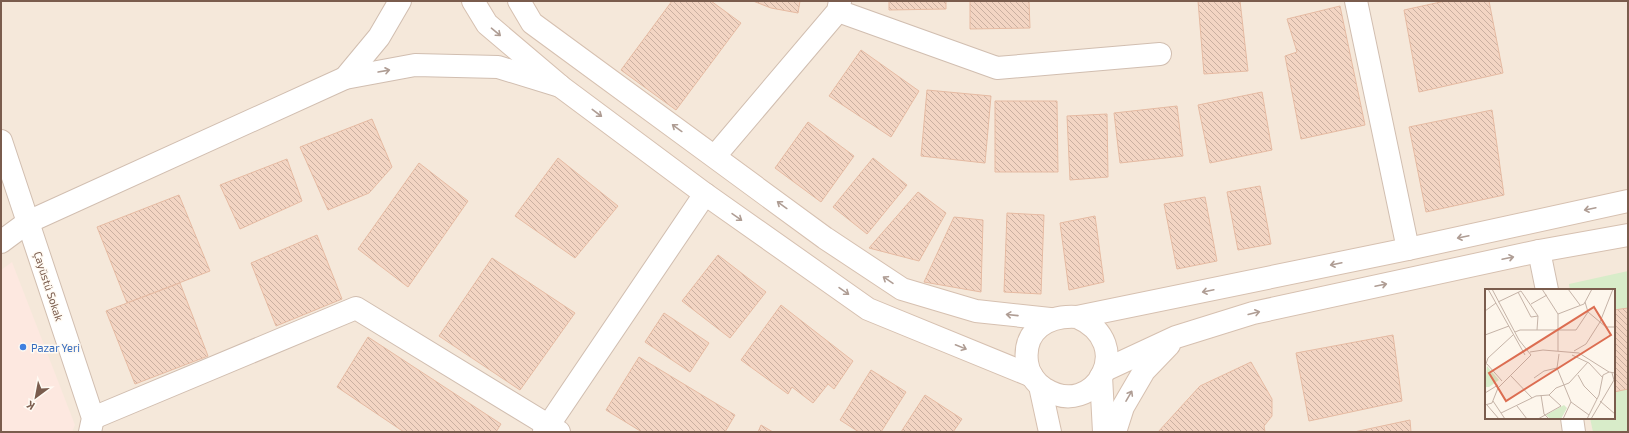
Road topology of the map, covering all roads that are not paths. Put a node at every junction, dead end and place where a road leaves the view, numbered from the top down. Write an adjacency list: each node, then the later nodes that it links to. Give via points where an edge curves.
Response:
1 (400, 1): 7 (main road, via 379,36)
2 (473, 1): 8 (main road, one-way to 8, via 487,24)
3 (519, 1): 10 (main road, one-way to 3, via 532,23)
4 (1356, 1): 16 (main road)
5 (839, 6): 6 (main road, via 997,68); 10 (main road)
6 (1160, 54)
7 (345, 78): 8 (main road, one-way to 8, via 415,65 498,67); 13 (main road)
8 (560, 86): 11 (main road, one-way to 11)
9 (1, 141): 13 (main road, Çayüstü Sokak)
10 (715, 156): 20 (main road, one-way to 10, via 976,311 902,289 825,238)
11 (705, 194): 23 (main road, one-way to 23, via 868,308); 26 (main road)
12 (1628, 201): 16 (main road, one-way to 16)
13 (28, 222): 15 (main road); 25 (main road, Çayüstü Sokak)
14 (1628, 235): 17 (main road)
15 (1, 242)
16 (1408, 249): 19 (main road, one-way to 19)
17 (1539, 251): 18 (main road); 21 (main road, one-way to 17, via 1253,313)
18 (1546, 289)
19 (1077, 317): 20 (main road, via 1063,316); 22 (main road, via 1089,322 1099,332 1105,344 1107,357)
20 (1050, 320): 23 (main road, via 1039,327 1031,338 1027,350 1027,363)
21 (1176, 337): 22 (main road); 29 (main road, one-way to 21, via 1123,407 1144,371)
22 (1103, 373): 23 (main road, via 1099,382 1089,390 1064,397 1051,393); 28 (main road)
23 (1036, 381): 27 (main road)
24 (1572, 419): 30 (main road)
25 (91, 425): 26 (main road, via 356,308)
26 (550, 430)
27 (1050, 432)
28 (1104, 432)
29 (1115, 432)
30 (1574, 432)

